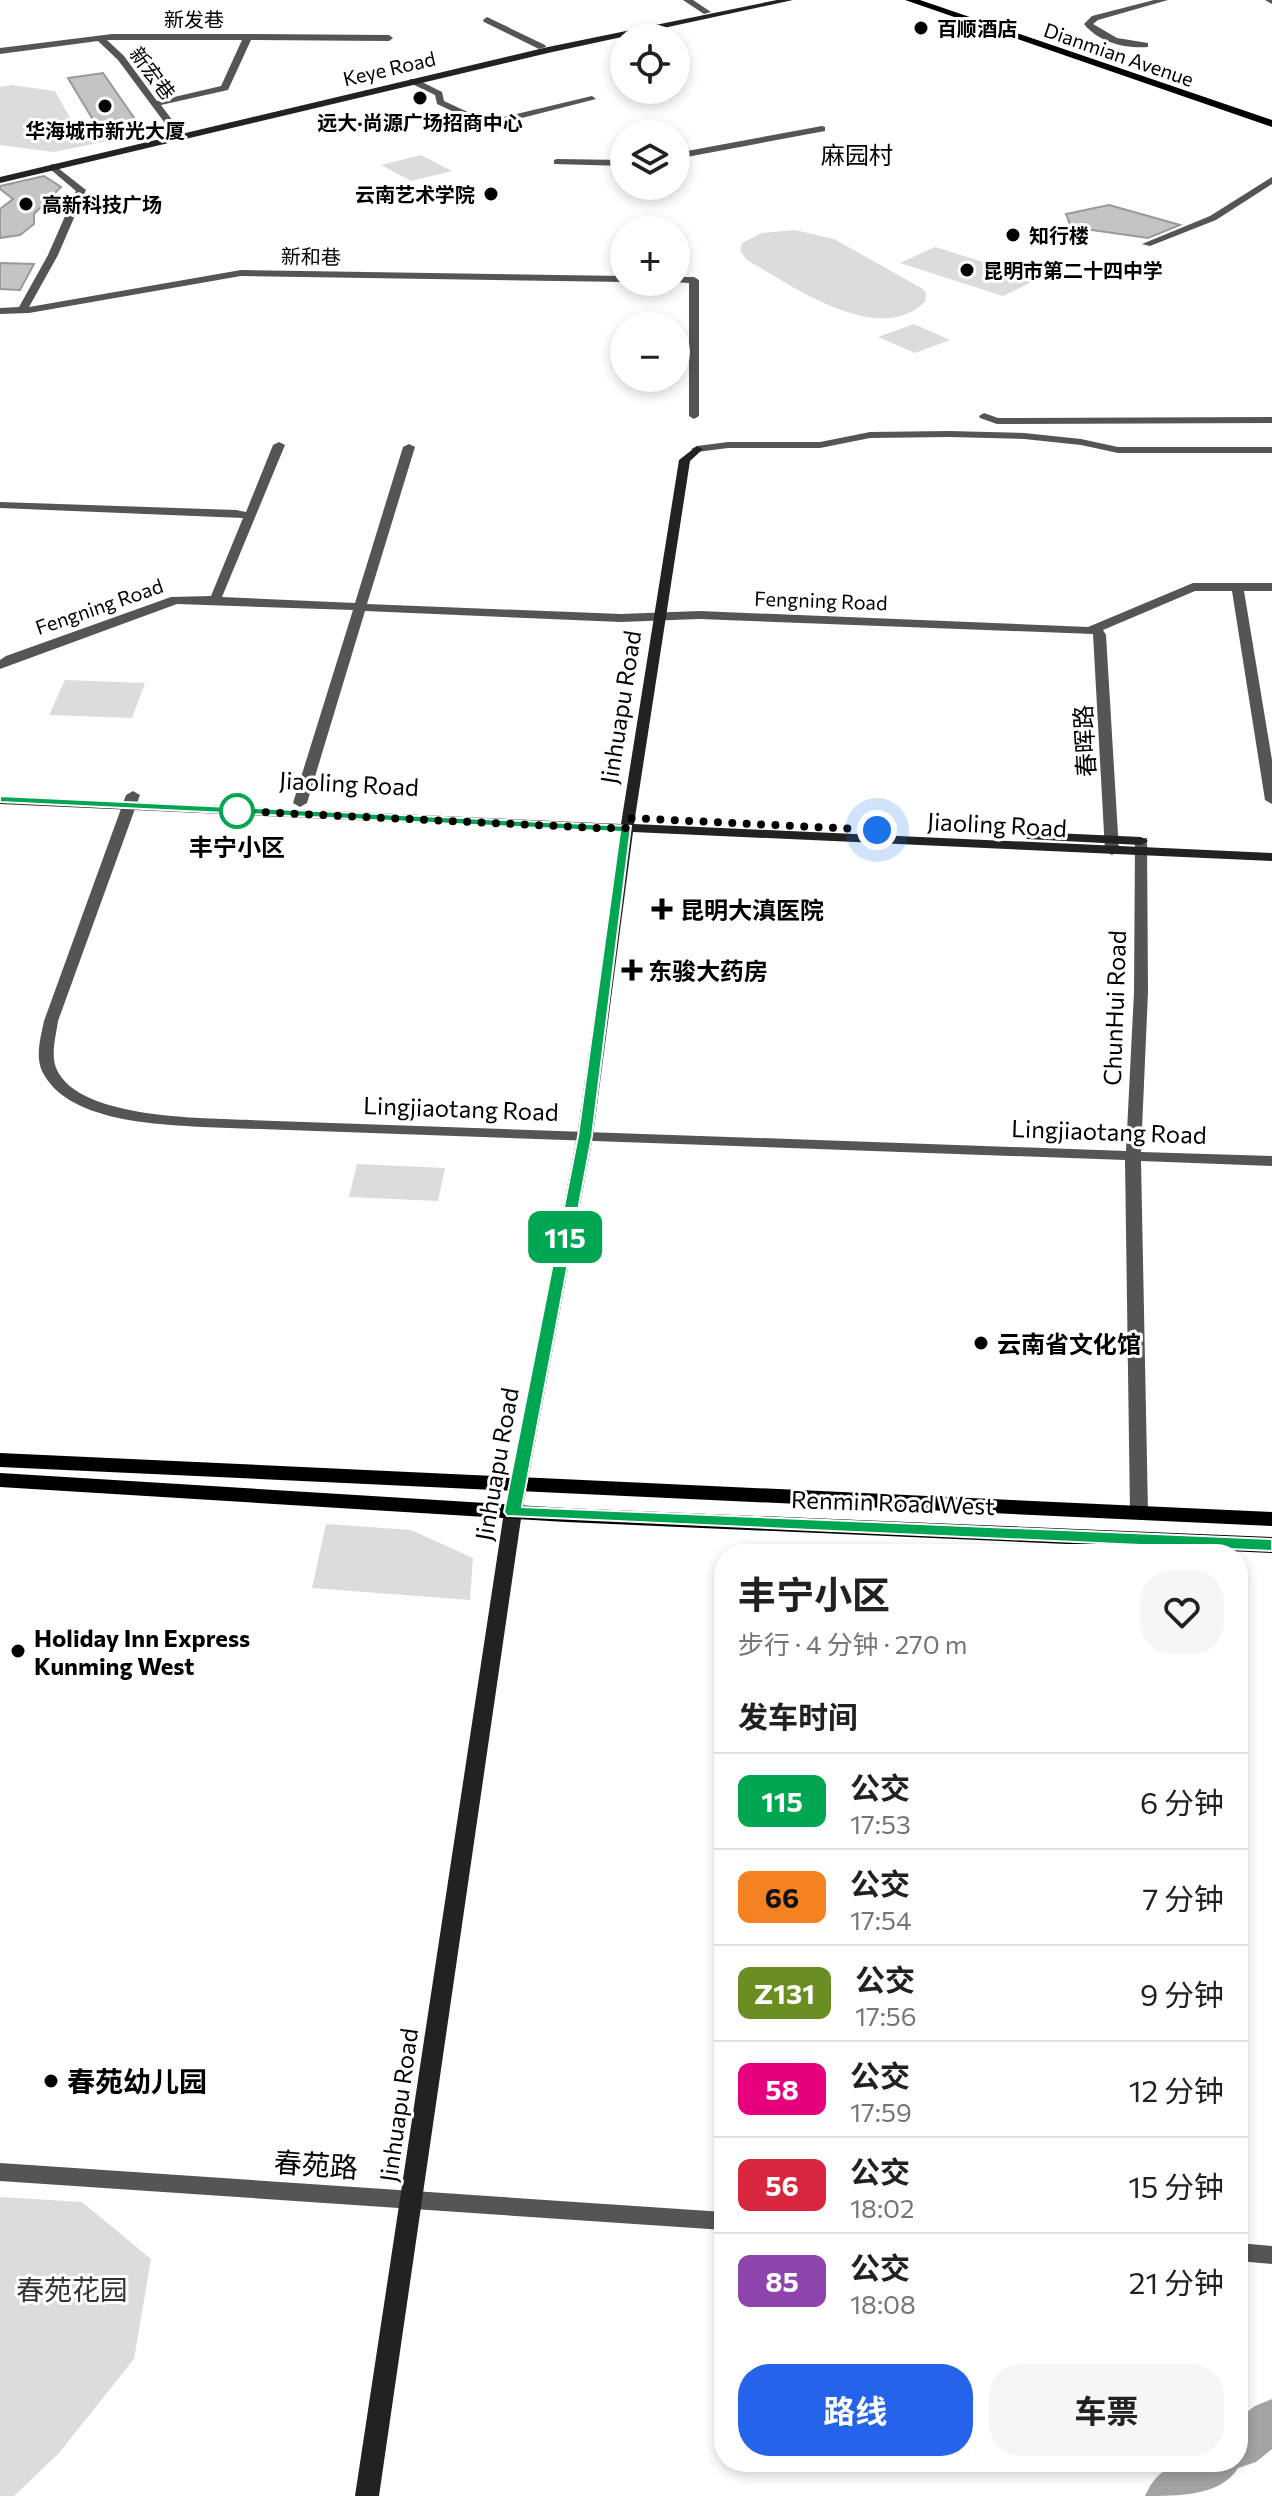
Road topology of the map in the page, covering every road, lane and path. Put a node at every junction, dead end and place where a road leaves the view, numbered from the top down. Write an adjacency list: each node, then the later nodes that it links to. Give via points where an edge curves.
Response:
1 (687, 0): 7 (street)
2 (769, 0): 7 (street, Keye Road)
3 (789, 0): 15 (street, Keye Road)
4 (910, 0): 19 (main road, Dianmian Avenue)
5 (935, 0): 18 (main road, Dianmian Avenue)
6 (1164, 0): 12 (street, via 1089,22 1097,32)
7 (707, 12): 13 (street, Keye Road)
8 (487, 20): 13 (street)
9 (248, 37): 10 (street, 新发巷); 11 (street, 新发巷); 17 (street, via 225,88)
10 (99, 38): 14 (street, 新发巷); 17 (street, 新宏巷)
11 (389, 38)
12 (1145, 45)
13 (542, 47): 21 (street, Keye Road)
14 (0, 51)
15 (413, 81): 16 (street, via 439,94 440,102 486,124); 27 (street, Keye Road)
16 (592, 99)
17 (155, 104): 21 (street, 新宏巷)
18 (1272, 115)
19 (1272, 124)
20 (822, 129): 22 (street)
21 (176, 132): 28 (street, Keye Road)
22 (719, 147): 23 (street); 24 (street)
23 (690, 153)
24 (732, 156)
25 (557, 162): 26 (street)
26 (610, 163)
27 (53, 167): 28 (street, Keye Road); 34 (street, via 81,190)
28 (0, 178)
29 (1272, 180): 30 (street, via 1213,218)
30 (1147, 244)
31 (610, 279): 34 (street, 新和巷, via 241,273)
32 (690, 280): 35 (street)
33 (0, 311): 34 (street, 新和巷)
34 (22, 311)
35 (694, 416)
36 (984, 416): 37 (street, via 997,421)
37 (1272, 420)
38 (279, 445): 42 (street)
39 (409, 447): 46 (street)
40 (1272, 450): 47 (street, Jinhuapu Road, via 1118,450 1038,437 949,434 697,449 685,460)
41 (0, 505): 42 (street)
42 (251, 517): 45 (street)
43 (1237, 586): 44 (street, Fengning Road); 48 (street, Fengning Road, via 1178,591); 53 (street)
44 (1272, 587)
45 (215, 600): 46 (street, Fengning Road); 49 (street, Fengning Road, via 175,600)
46 (358, 609): 47 (street, Fengning Road); 54 (street)
47 (660, 617): 48 (street, Fengning Road); 55 (street, Jinhuapu Road)
48 (1097, 629): 56 (street, 春晖路)
49 (0, 665)
50 (0, 789): 52 (street, Jiaoling Road)
51 (0, 800): 52 (street, Jiaoling Road)
52 (130, 800): 54 (street, Jiaoling Road); 55 (street, Jiaoling Road); 60 (street, Lingjiaotang Road, via 46,1047 50,1071 84,1102 142,1118)
53 (1272, 800)
54 (300, 803): 55 (street, Jiaoling Road)
55 (628, 823): 56 (street, Jiaoling Road); 60 (street, Jinhuapu Road)
56 (1111, 845): 57 (street, Jiaoling Road)
57 (1142, 847): 58 (street, Jiaoling Road); 59 (street, Jiaoling Road); 61 (street, ChunHui Road)
58 (1272, 847)
59 (1272, 857)
60 (585, 1136): 61 (street, Lingjiaotang Road); 65 (street, Jinhuapu Road)
61 (1133, 1157): 62 (street, Lingjiaotang Road); 67 (street, ChunHui Road)
62 (1272, 1161)
63 (0, 1460): 65 (main road, Renmin Road West)
64 (0, 1480): 66 (main road, Renmin Road West)
65 (518, 1482): 66 (street, Jinhuapu Road); 67 (main road, Renmin Road West)
66 (513, 1512): 69 (main road, Renmin Road West); 71 (street, Jinhuapu Road)
67 (1139, 1512): 68 (main road, Renmin Road West)
68 (1272, 1519)
69 (1272, 1545)
70 (0, 2172): 71 (street, 春苑路)
71 (410, 2201): 72 (street, 春苑路); 75 (street, Jinhuapu Road)
72 (714, 2220)
73 (1248, 2253): 74 (street)
74 (1272, 2255)
75 (367, 2496)

